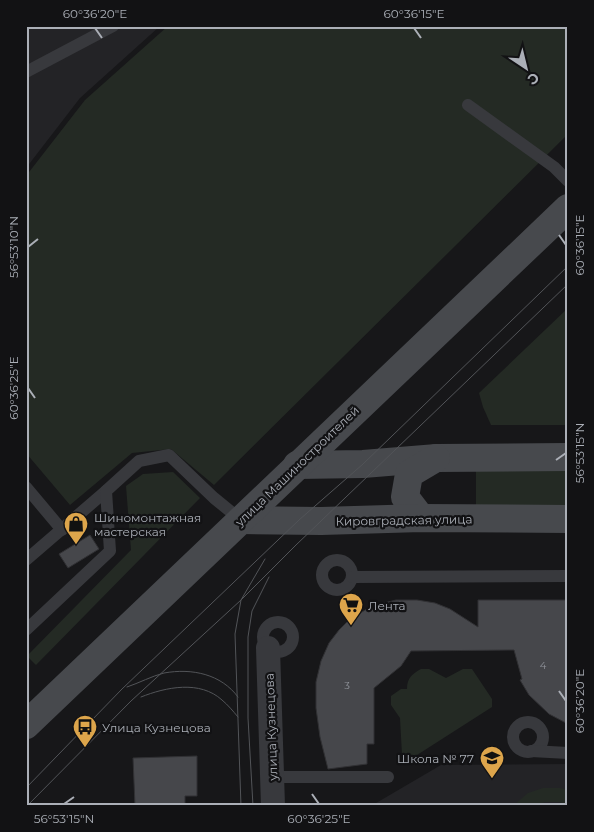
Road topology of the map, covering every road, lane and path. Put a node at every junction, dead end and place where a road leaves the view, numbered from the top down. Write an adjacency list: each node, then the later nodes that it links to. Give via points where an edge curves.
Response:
1 (113, 26): 2 (lane)
2 (26, 72)
3 (468, 105): 4 (lane, via 554,167)
4 (568, 181)
5 (568, 208): 8 (main road, улица Машиностроителей)
6 (568, 457): 7 (main road)
7 (437, 458): 8 (main road); 11 (main road, via 409,474 404,497)
8 (297, 465): 13 (main road, улица Машиностроителей)
9 (26, 487): 14 (lane)
10 (106, 491): 13 (lane, via 139,461 169,455); 14 (lane); 18 (lane, via 110,551)
11 (421, 518): 12 (main road, Кировградская улица); 13 (main road, Кировградская улица)
12 (568, 519)
13 (240, 520): 20 (main road, улица Машиностроителей)
14 (62, 530): 15 (lane)
15 (26, 560)
16 (568, 576): 17 (lane)
17 (352, 577)
18 (26, 630)
19 (268, 648): 23 (street, улица Кузнецова)
20 (26, 726)
21 (531, 751): 22 (lane)
22 (568, 753)
23 (273, 777): 24 (lane); 25 (street, улица Кузнецова)
24 (388, 777)
25 (273, 806)

